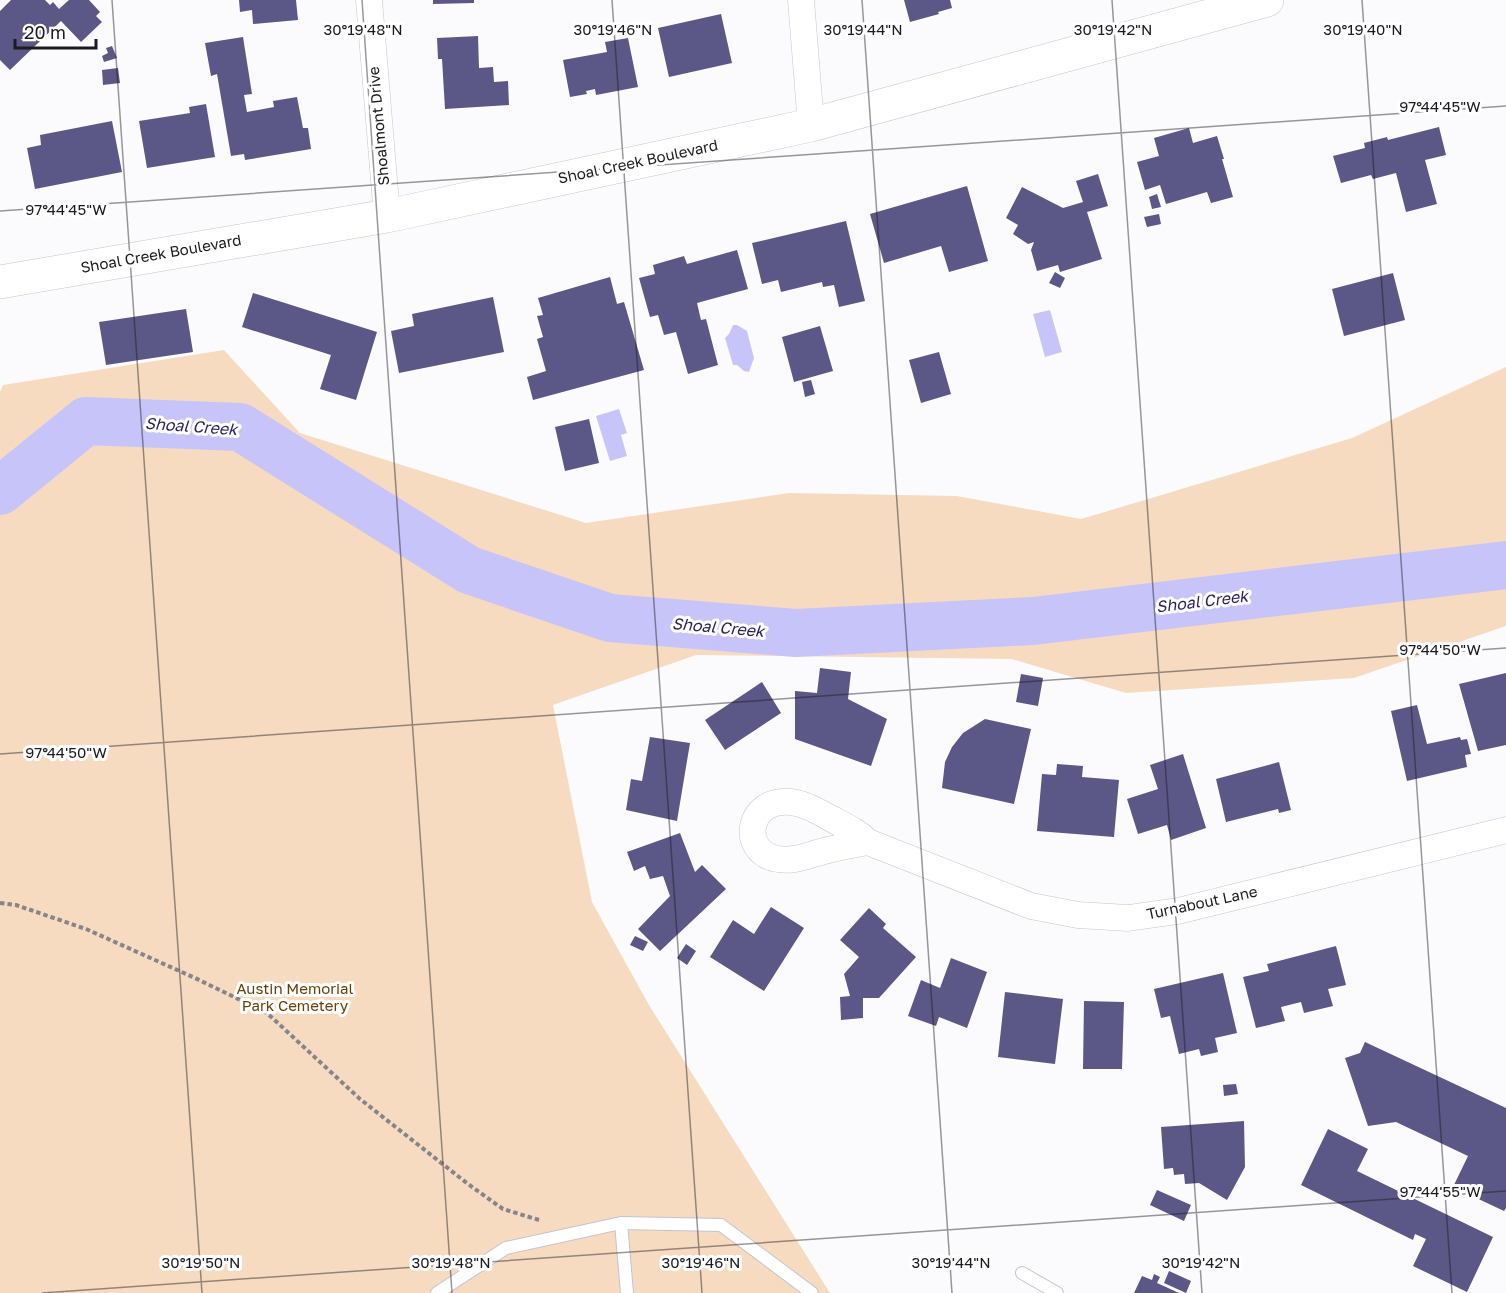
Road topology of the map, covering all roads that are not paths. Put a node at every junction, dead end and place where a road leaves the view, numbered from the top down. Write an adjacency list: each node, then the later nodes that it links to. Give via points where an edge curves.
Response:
1 (369, 0): 5 (street, Shoalmont Drive)
2 (801, 0): 4 (street)
3 (1267, 0): 4 (street, Shoal Creek Boulevard)
4 (811, 125): 5 (street, Shoal Creek Boulevard)
5 (387, 216): 6 (street, Shoal Creek Boulevard)
6 (0, 282)
7 (1506, 830): 8 (street, Turnabout Lane, via 1178,910 1128,918 1078,915 1031,906)
8 (868, 842)
9 (621, 1223): 11 (lane, via 506,1248); 12 (lane); 13 (lane, via 722,1225)
10 (1022, 1273): 14 (lane)
11 (437, 1293)
12 (627, 1293)
13 (812, 1293)
14 (1057, 1293)

